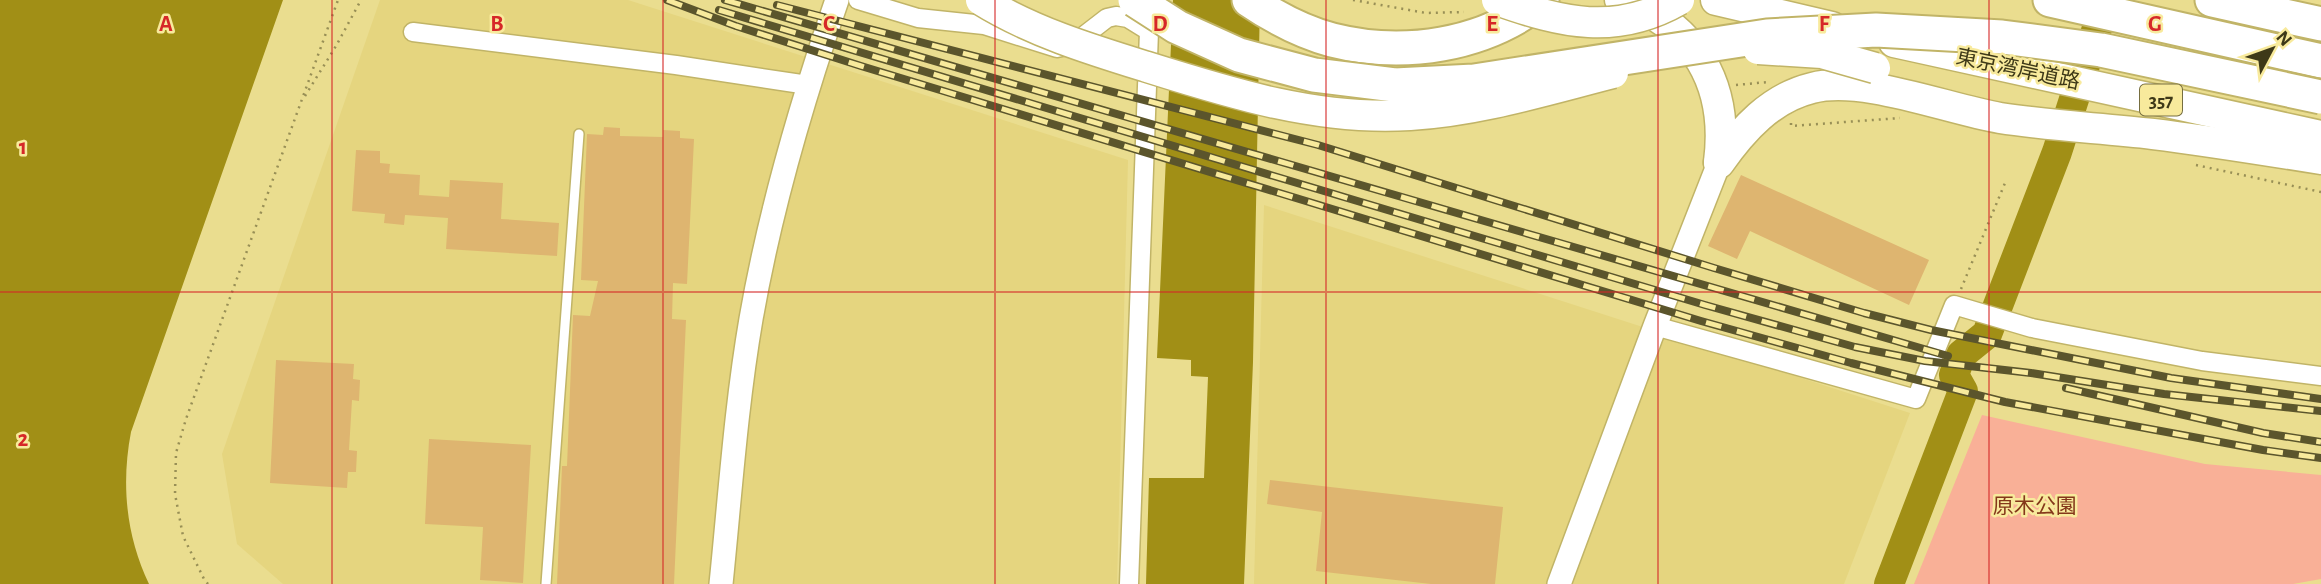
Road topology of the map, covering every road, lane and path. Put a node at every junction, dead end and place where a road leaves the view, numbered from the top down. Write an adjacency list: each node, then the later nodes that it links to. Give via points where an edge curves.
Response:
1 (338, 0): 24 (path)
2 (361, 0): 24 (path)
3 (837, 0): 21 (street)
4 (858, 0): 41 (street, via 918,18 984,25 1057,48 1072,45 1116,16 1149,31)
5 (981, 0): 22 (highway, bridge, via 1075,43)
6 (1012, 0): 22 (highway, bridge, via 1109,49)
7 (1135, 0): 23 (highway, bridge, via 1177,27 1239,55 1314,75 1395,85 1474,81 1767,36 1876,30 2075,46)
8 (1249, 0): 11 (highway, via 1296,27 1331,40 1419,48 1470,37 1516,18)
9 (1353, 0): 17 (path, via 1426,13)
10 (1497, 0): 13 (highway, bridge, via 1539,15 1599,23 1643,17)
11 (1542, 0)
12 (1620, 0): 31 (highway, via 1673,27 1696,51 1718,103 1723,137)
13 (1679, 0)
14 (1716, 0): 29 (highway, 東京湾岸道路 / 357)
15 (2050, 0): 20 (highway)
16 (2212, 0): 18 (highway)
17 (1466, 11)
18 (2321, 24)
19 (413, 32): 21 (street)
20 (2321, 61)
21 (808, 85): 40 (street, via 772,216 750,322)
22 (1215, 88): 25 (highway, bridge, via 1346,114 1441,113 1650,63 1752,49 1822,53)
23 (2321, 97)
24 (301, 102): 38 (path, via 176,453 175,494 183,536)
25 (2000, 109): 30 (highway); 31 (highway, via 1870,88 1814,87 1776,103 1740,134)
26 (1909, 117): 27 (path, via 1791,126)
27 (1790, 119)
28 (579, 134): 39 (lane)
29 (2321, 136)
30 (2321, 159)
31 (1719, 163): 36 (street)
32 (2249, 177): 34 (path)
33 (2005, 183): 35 (path)
34 (2321, 192)
35 (1954, 305): 36 (street, via 1916,399); 37 (street, via 2032,328 2202,361)
36 (1655, 326): 42 (street)
37 (2321, 376)
38 (208, 584)
39 (546, 584)
40 (720, 584)
41 (1129, 584)
42 (1559, 584)

